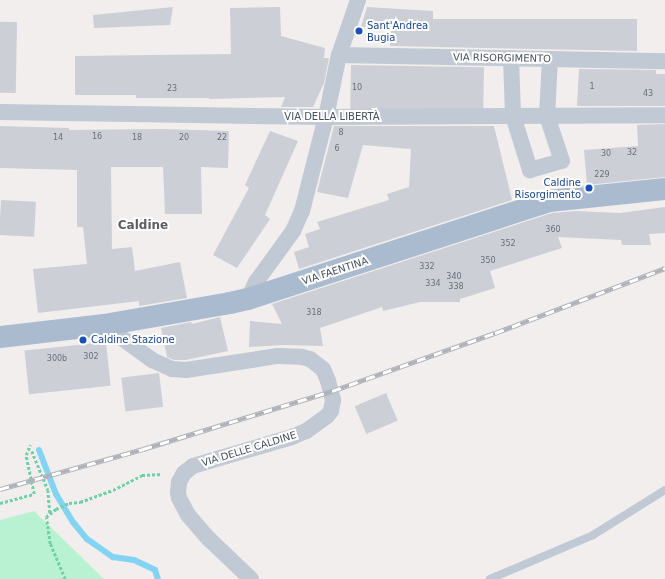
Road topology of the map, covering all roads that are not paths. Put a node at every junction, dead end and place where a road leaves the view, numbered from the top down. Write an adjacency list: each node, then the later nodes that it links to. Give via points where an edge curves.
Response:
1 (358, 0): 2 (street)
2 (339, 55): 3 (street, VIA RISORGIMENTO); 10 (street)
3 (512, 58): 4 (street, VIA RISORGIMENTO); 8 (street)
4 (550, 59): 5 (street, VIA RISORGIMENTO); 9 (street)
5 (665, 61)
6 (0, 112): 10 (street, VIA DELLA LIBERTÀ)
7 (665, 115): 9 (street, VIA DELLA LIBERTÀ)
8 (513, 116): 9 (street, VIA DELLA LIBERTÀ); 9 (street, via 530,170 562,161); 10 (street, VIA DELLA LIBERTÀ)
9 (547, 116)
10 (326, 117): 12 (street, via 302,211 292,231 256,282)
11 (665, 189): 12 (main road, VIA FAENTINA, via 549,201)
12 (248, 299): 13 (main road, VIA FAENTINA)
13 (104, 325): 14 (main road, VIA FAENTINA); 16 (street, VIA DELLE CALDINE, via 152,360 172,370 278,356 306,358 322,369 332,391 333,406 318,424 292,437 200,464 188,469 181,478 178,493 182,505 209,539)
14 (0, 337)
15 (665, 490): 17 (lane, via 593,535)
16 (251, 579)
17 (490, 579)

